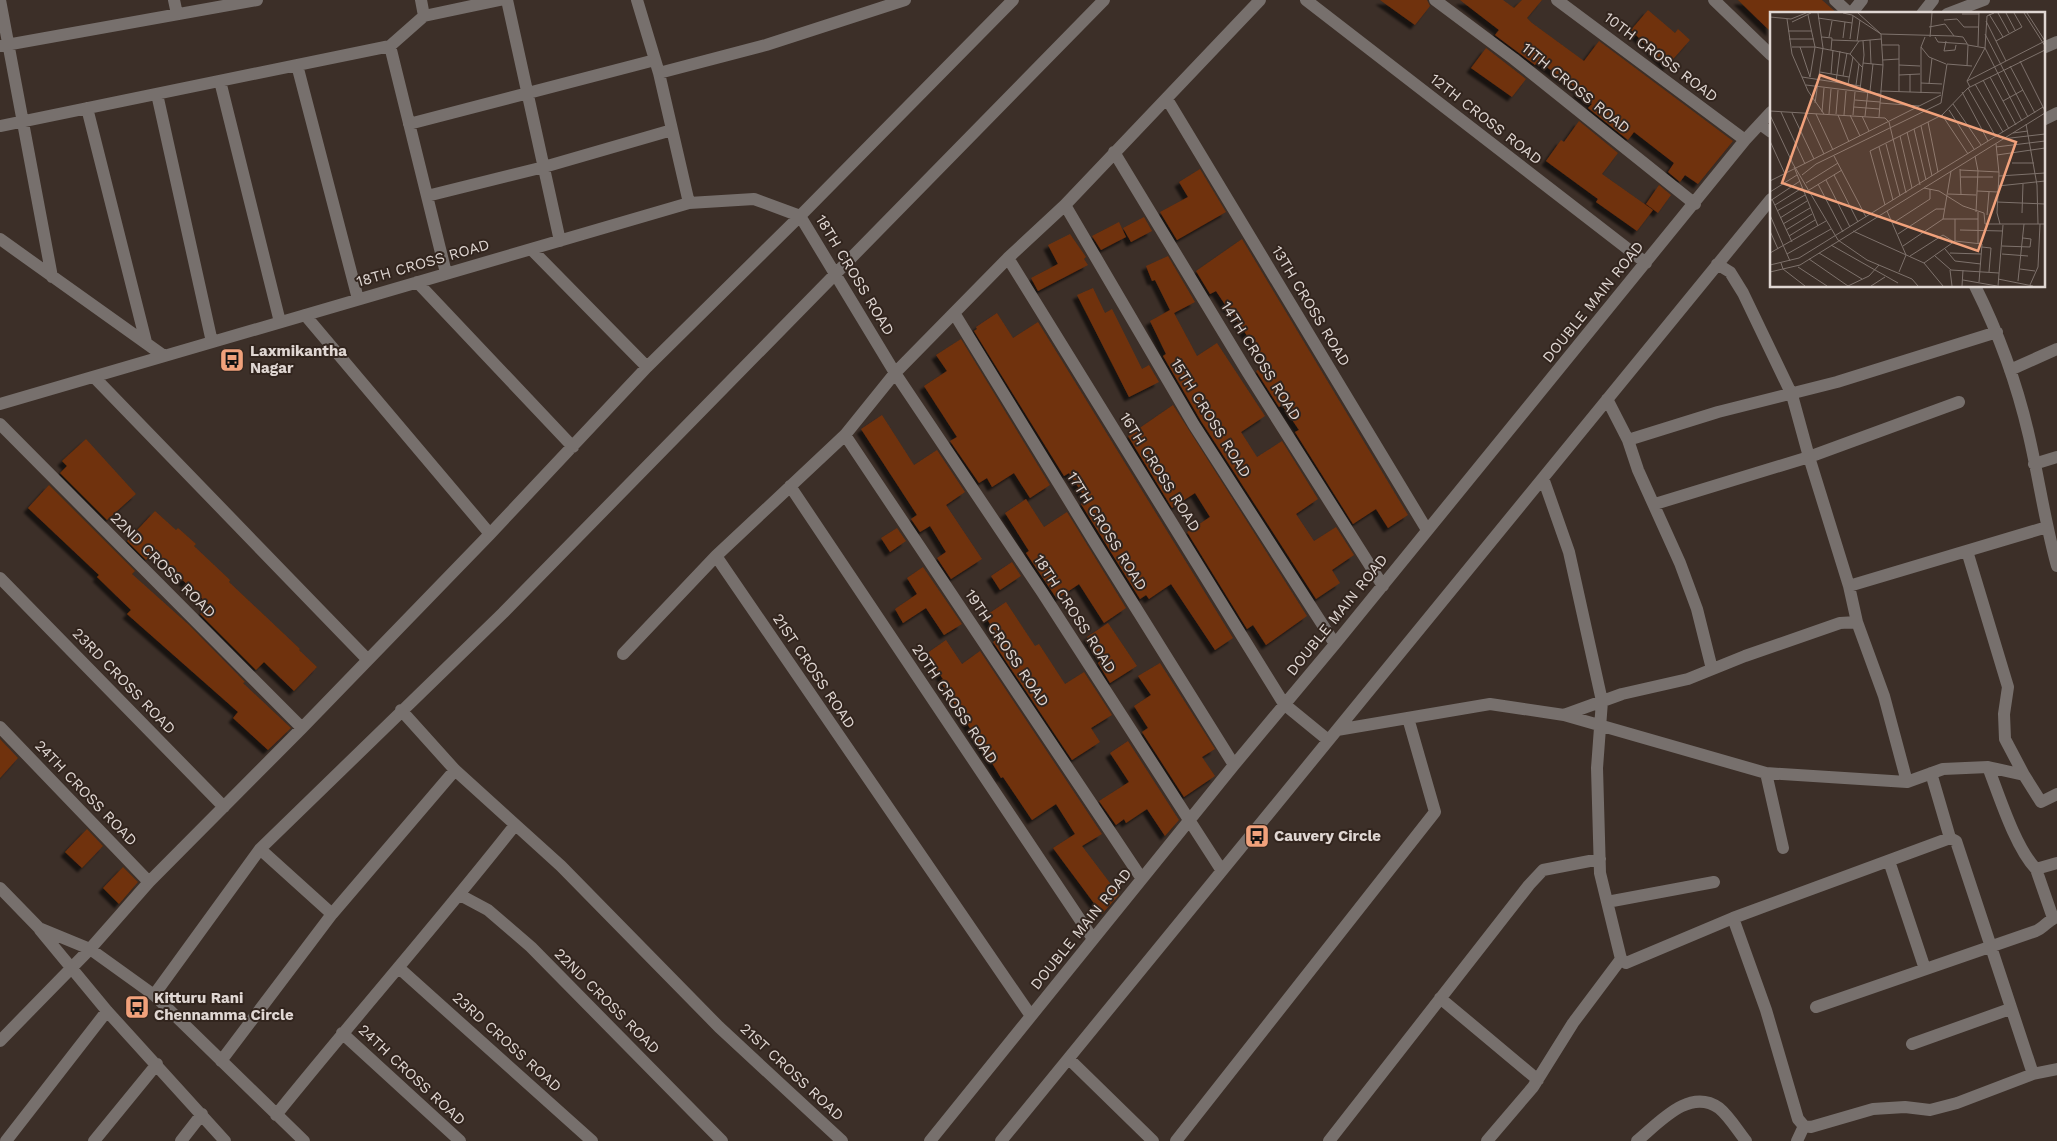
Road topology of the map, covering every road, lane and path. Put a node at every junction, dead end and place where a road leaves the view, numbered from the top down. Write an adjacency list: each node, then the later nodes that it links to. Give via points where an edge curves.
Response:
1 (0, 0): 27 (street)
2 (174, 0): 24 (street)
3 (257, 0): 24 (street)
4 (421, 0): 25 (street)
5 (500, 0): 25 (street)
6 (507, 0): 36 (street)
7 (637, 0): 31 (street)
8 (905, 0): 33 (street, via 766,45)
9 (1012, 0): 55 (street)
10 (1104, 0): 63 (street)
11 (1260, 0): 37 (street)
12 (1306, 0): 60 (street, 12TH CROSS ROAD)
13 (1435, 0): 53 (street, 11TH CROSS ROAD, via 1514,59)
14 (1557, 0): 47 (street, 10TH CROSS ROAD)
15 (1714, 0): 30 (street)
16 (1835, 0): 20 (street)
17 (1862, 0): 21 (street)
18 (1933, 0): 22 (street)
19 (1984, 0): 23 (street)
20 (1848, 12)
21 (1852, 12)
22 (1924, 12)
23 (1952, 12)
24 (177, 14): 27 (street)
25 (424, 16): 28 (street)
26 (2057, 42): 29 (street)
27 (4, 46): 42 (street)
28 (390, 46): 32 (street); 43 (street)
29 (2044, 48)
30 (1770, 54)
31 (655, 60): 33 (street); 36 (street)
32 (298, 65): 34 (street); 67 (street)
33 (659, 73): 46 (street)
34 (220, 81): 35 (street); 70 (street)
35 (157, 94): 38 (street); 73 (street)
36 (529, 94): 43 (street); 49 (street)
37 (1167, 99): 48 (street); 95 (street, 13TH CROSS ROAD)
38 (87, 108): 42 (street); 72 (street)
39 (2057, 113): 41 (street)
40 (1770, 115): 45 (street, DOUBLE MAIN ROAD)
41 (2044, 120)
42 (24, 121): 44 (street); 64 (street)
43 (409, 124): 50 (street)
44 (0, 126)
45 (1766, 128): 47 (street, DOUBLE MAIN ROAD)
46 (672, 130): 49 (street); 52 (street)
47 (1745, 140): 53 (street, DOUBLE MAIN ROAD)
48 (1114, 152): 54 (street); 101 (street, 14TH CROSS ROAD, via 1248,373)
49 (544, 167): 50 (street); 57 (street)
50 (427, 196): 62 (street)
51 (1770, 200): 61 (street)
52 (689, 203): 55 (street, 18TH CROSS ROAD, via 754,199); 57 (street, 18TH CROSS ROAD)
53 (1694, 204): 60 (street, DOUBLE MAIN ROAD)
54 (1065, 205): 59 (street); 104 (street, 15TH CROSS ROAD, via 1194,425)
55 (800, 216): 63 (street, 18TH CROSS ROAD); 76 (street)
56 (0, 239): 64 (street)
57 (560, 241): 58 (street, 18TH CROSS ROAD)
58 (531, 249): 62 (street, 18TH CROSS ROAD); 76 (street)
59 (1008, 258): 68 (street); 109 (street, 16TH CROSS ROAD)
60 (1646, 263): 95 (street, DOUBLE MAIN ROAD)
61 (1717, 264): 80 (street, via 1730,272 1743,293); 81 (street)
62 (446, 273): 65 (street, 18TH CROSS ROAD)
63 (834, 276): 78 (street, 18TH CROSS ROAD); 110 (street, via 503,614)
64 (52, 278): 72 (street)
65 (417, 282): 67 (street, 18TH CROSS ROAD); 87 (street)
66 (1976, 288): 71 (street)
67 (358, 299): 69 (street, 18TH CROSS ROAD)
68 (954, 313): 78 (street); 118 (street, 17TH CROSS ROAD)
69 (305, 315): 70 (street, 18TH CROSS ROAD); 96 (street)
70 (280, 322): 73 (street, 18TH CROSS ROAD)
71 (1997, 332): 77 (street); 80 (street)
72 (146, 342): 75 (street)
73 (212, 342): 75 (street, 18TH CROSS ROAD)
74 (2057, 349): 77 (street)
75 (164, 356): 79 (street, 18TH CROSS ROAD)
76 (647, 367): 87 (street)
77 (2010, 370): 90 (street)
78 (895, 372): 85 (street); 127 (street, 18TH CROSS ROAD)
79 (94, 376): 83 (street, 18TH CROSS ROAD); 106 (street)
80 (1792, 395): 86 (street, via 1718,412); 88 (street)
81 (1607, 399): 86 (street); 91 (street)
82 (1959, 402): 88 (street)
83 (0, 404)
84 (0, 424): 115 (street, 22ND CROSS ROAD)
85 (844, 435): 92 (street); 137 (street, 19TH CROSS ROAD)
86 (1628, 440): 93 (street)
87 (573, 447): 96 (street)
88 (1808, 457): 93 (street); 102 (street)
89 (2057, 457): 90 (street)
90 (2034, 464): 94 (street)
91 (1543, 478): 108 (street, via 1569,552); 116 (street)
92 (790, 486): 98 (street); 147 (street, 20TH CROSS ROAD)
93 (1655, 504): 107 (street, via 1697,609)
94 (2047, 527): 97 (street); 99 (street)
95 (1426, 530): 101 (street, DOUBLE MAIN ROAD)
96 (490, 534): 106 (street)
97 (1967, 551): 102 (street); 123 (street, via 2008,687 2005,739)
98 (716, 556): 105 (street); 159 (street, 21ST CROSS ROAD)
99 (2057, 566)
100 (0, 578): 126 (street, 23RD CROSS ROAD)
101 (1383, 586): 104 (street, DOUBLE MAIN ROAD)
102 (1849, 586): 103 (street)
103 (1856, 622): 107 (street, via 1840,623); 124 (street, via 1884,696)
104 (1336, 644): 109 (street, DOUBLE MAIN ROAD)
105 (623, 654)
106 (368, 660): 115 (street)
107 (1712, 670): 108 (street)
108 (1602, 702): 111 (street); 113 (street)
109 (1284, 704): 117 (street, 16TH CROSS ROAD); 118 (street, DOUBLE MAIN ROAD)
110 (401, 710): 120 (street, 21ST CROSS ROAD); 131 (street)
111 (1564, 715): 112 (street, via 1490,704); 113 (street)
112 (1408, 718): 116 (street); 184 (street, via 1435,812)
113 (1599, 726): 121 (street); 132 (street)
114 (0, 727): 138 (street, 24TH CROSS ROAD)
115 (302, 728): 126 (street)
116 (1337, 730): 117 (street)
117 (1328, 740): 136 (street)
118 (1234, 765): 127 (street, DOUBLE MAIN ROAD)
119 (1988, 766): 122 (street); 123 (street); 135 (street, via 2018,840)
120 (455, 770): 128 (street, 21ST CROSS ROAD); 143 (street)
121 (1766, 773): 124 (street); 130 (street)
122 (1931, 773): 124 (street); 129 (street)
123 (2024, 775): 125 (street, via 2041,802)
124 (1906, 782)
125 (2057, 794)
126 (224, 807): 138 (street)
127 (1190, 821): 136 (street, 18TH CROSS ROAD); 137 (street, DOUBLE MAIN ROAD)
128 (515, 825): 141 (street); 180 (street, 21ST CROSS ROAD, via 561,866 720,1027)
129 (1950, 838): 133 (street); 148 (street, via 1956,841 1962,856)
130 (1783, 848)
131 (260, 849): 143 (street); 154 (street)
132 (1600, 859): 142 (street); 155 (street, via 1543,870)
133 (1889, 861): 145 (street); 153 (street)
134 (2057, 863): 135 (street)
135 (2036, 869): 144 (street)
136 (1222, 871): 163 (street)
137 (1142, 879): 147 (street, DOUBLE MAIN ROAD)
138 (149, 882): 149 (street)
139 (1714, 882): 142 (street)
140 (0, 888): 146 (street)
141 (460, 895): 152 (street); 179 (street, 22ND CROSS ROAD, via 488,910 531,947)
142 (1607, 902): 150 (street)
143 (332, 914): 164 (street)
144 (2055, 917): 148 (street, via 2044,928)
145 (1733, 918): 150 (street, via 1626,963); 171 (street, via 1766,1010 1798,1119)
146 (38, 928): 149 (street); 151 (street)
147 (1093, 939): 159 (street, DOUBLE MAIN ROAD)
148 (1990, 947): 153 (street); 157 (street)
149 (90, 949): 151 (street); 154 (street)
150 (1621, 959): 168 (street, via 1573,1023)
151 (72, 968): 158 (street); 161 (street)
152 (399, 968): 160 (street); 178 (street, 23RD CROSS ROAD)
153 (1925, 969): 156 (street)
154 (154, 995): 164 (street)
155 (1440, 998): 168 (street); 185 (street)
156 (1816, 1007)
157 (2010, 1009): 162 (street); 167 (street)
158 (107, 1011): 165 (street); 172 (street)
159 (1031, 1016): 181 (street, DOUBLE MAIN ROAD)
160 (342, 1032): 170 (street); 177 (street, 24TH CROSS ROAD)
161 (0, 1041)
162 (1912, 1044)
163 (1069, 1058): 182 (street); 183 (street)
164 (221, 1061): 170 (street)
165 (156, 1064): 169 (street); 173 (street)
166 (2057, 1069): 167 (street)
167 (2033, 1074): 171 (street, via 1975,1097 1930,1110 1873,1109 1811,1127)
168 (1538, 1080): 186 (street)
169 (202, 1114): 174 (street); 175 (street)
170 (276, 1115): 176 (street)
171 (1797, 1137)
172 (6, 1141)
173 (94, 1141)
174 (181, 1141)
175 (225, 1141)
176 (304, 1141)
177 (460, 1141)
178 (592, 1141)
179 (722, 1141)
180 (842, 1141)
181 (930, 1141)
182 (1001, 1141)
183 (1153, 1141)
184 (1176, 1141)
185 (1329, 1141)
186 (1487, 1141)
187 (1637, 1141): 188 (street, via 1677,1106 1706,1101 1720,1109)
188 (1746, 1141)

